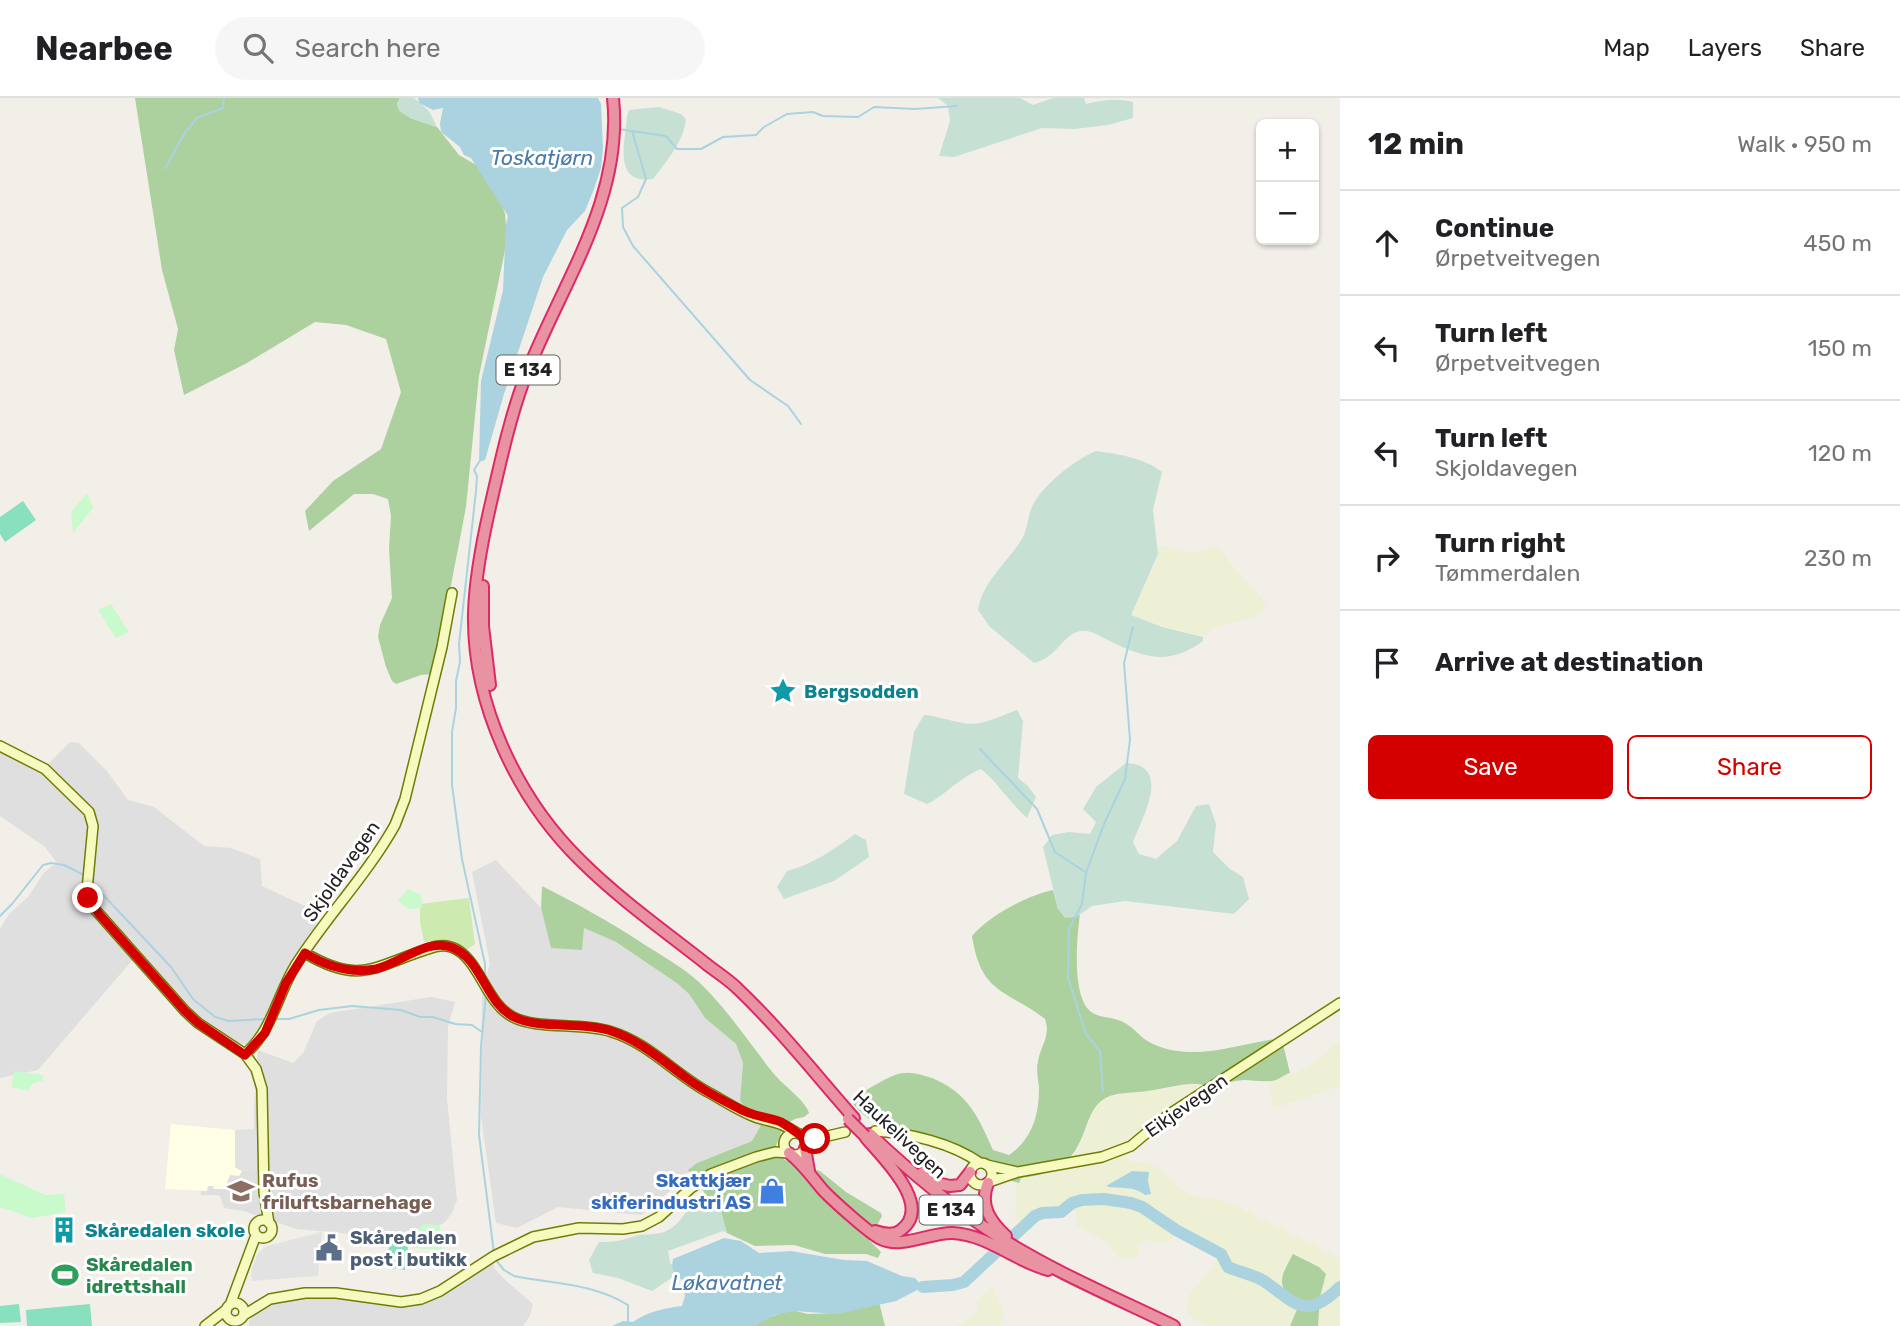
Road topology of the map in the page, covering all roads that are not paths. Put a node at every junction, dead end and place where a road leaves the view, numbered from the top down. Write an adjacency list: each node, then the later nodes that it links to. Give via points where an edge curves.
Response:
1 (613, 98): 10 (highway, Haukelivegen / E 134, bridge, via 615,136 601,206 523,383 489,510 482,583 485,652 497,717 530,798 579,859 708,966)
2 (452, 593): 4 (street, Skjoldavegen, via 396,825)
3 (0, 746): 6 (street, via 45,769 89,812 93,826 86,890 92,906 185,1011)
4 (305, 953): 6 (street, Skjoldavegen, via 286,983 268,1028); 7 (street, via 339,968 368,970 433,947 449,946 466,958 499,1006 513,1017 532,1023 587,1025 621,1035 703,1089)
5 (1340, 1003): 20 (street, Eikjevegen, via 1162,1119 1131,1146 1102,1157)
6 (245, 1055): 22 (street, via 256,1069 262,1089)
7 (772, 1121): 9 (street); 12 (street)
8 (845, 1132): 11 (street)
9 (799, 1134): 11 (street); 12 (street); 13 (street)
10 (870, 1134): 14 (street, Eikjevegen, via 915,1136); 19 (highway, E 134, via 941,1184 960,1185); 23 (highway, E 134, via 904,1184 912,1209 898,1232 881,1233); 25 (highway, Haukelivegen / E 134, via 923,1188 960,1217)
11 (824, 1136): 13 (street)
12 (785, 1140): 15 (street); 16 (street)
13 (805, 1148): 15 (street, via 798,1154); 18 (highway, E 134)
14 (952, 1150): 17 (street, Eikjevegen); 19 (street)
15 (789, 1153): 16 (street); 18 (highway, E 134)
16 (755, 1157): 26 (street, via 700,1181 649,1223 533,1237 421,1299 391,1301 320,1292)
17 (984, 1164): 19 (street, via 973,1166); 20 (street, Eikjevegen); 21 (street, via 992,1172)
18 (809, 1171): 23 (highway, E 134, via 828,1196)
19 (970, 1172): 21 (street, via 977,1185)
20 (1018, 1172): 21 (street, Eikjevegen)
21 (989, 1182): 25 (highway, E 134, via 984,1201 989,1218)
22 (264, 1222): 24 (street, via 255,1227); 24 (street, via 271,1232)
23 (866, 1227): 25 (highway, E 134, via 895,1242 967,1235 1030,1266)
24 (260, 1237): 26 (street, via 237,1288)
25 (1045, 1266): 28 (highway, Haukelivegen / E 134); 29 (highway, Haukelivegen / E 134)
26 (236, 1308): 27 (street); 27 (street, via 227,1315 231,1320)
27 (207, 1325)
28 (1158, 1326)
29 (1174, 1326)

